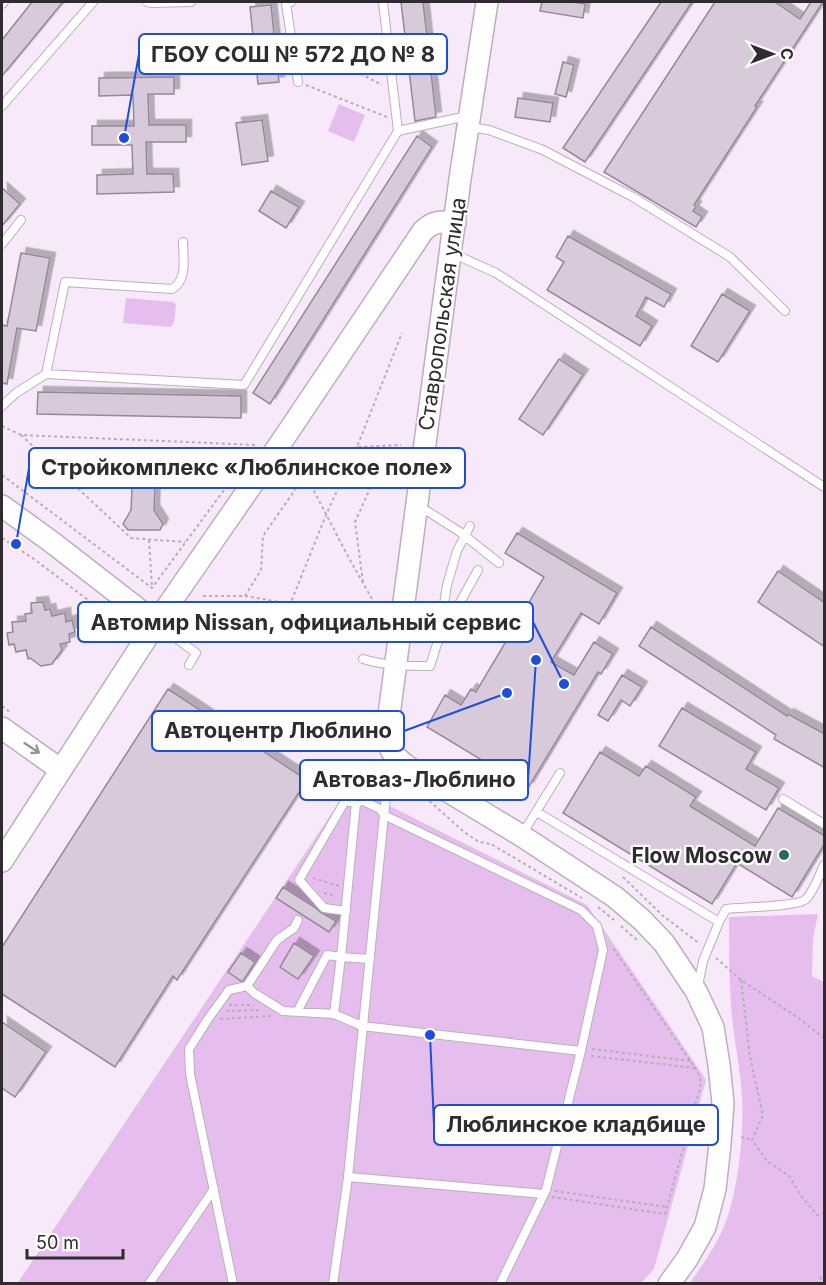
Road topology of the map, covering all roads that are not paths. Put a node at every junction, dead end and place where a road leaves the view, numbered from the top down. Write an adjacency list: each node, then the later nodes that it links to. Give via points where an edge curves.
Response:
1 (93, 2): 8 (lane)
2 (147, 2): 3 (lane)
3 (191, 2)
4 (291, 2): 7 (lane, via 286,4)
5 (383, 2): 10 (lane)
6 (487, 2): 9 (street, Ставропольская улица)
7 (298, 82)
8 (2, 106)
9 (468, 121): 10 (lane); 11 (street, Ставропольская улица); 19 (lane, via 543,150 633,197 730,257)
10 (398, 131): 20 (lane, via 244,385)
11 (460, 179): 13 (street, Ставропольская улица); 14 (street)
12 (21, 220): 16 (lane)
13 (455, 223): 14 (street, via 434,222); 18 (street, Ставропольская улица)
14 (423, 231): 17 (street)
15 (183, 242): 20 (lane, via 183,276 171,290 65,282)
16 (2, 244)
17 (411, 249): 18 (street, via 430,246); 29 (street)
18 (450, 260): 22 (lane, via 506,279); 24 (street, Ставропольская улица)
19 (785, 311)
20 (46, 374): 21 (lane)
21 (2, 406)
22 (825, 487)
23 (2, 506): 29 (street)
24 (415, 511): 26 (lane, via 427,511); 33 (street, Ставропольская улица)
25 (470, 526): 26 (lane)
26 (465, 535): 27 (lane); 30 (lane, via 447,585)
27 (499, 563)
28 (478, 570): 30 (lane)
29 (156, 623): 32 (lane, via 196,653); 36 (street)
30 (437, 644): 33 (lane, via 430,666)
31 (363, 659): 33 (lane)
32 (189, 665)
33 (395, 666): 35 (street, Ставропольская улица, via 387,730 388,743)
34 (2, 728): 36 (street, one-way to 36)
35 (396, 758): 41 (lane, via 388,773); 43 (street)
36 (61, 770): 44 (street)
37 (560, 774): 40 (lane)
38 (783, 799): 42 (lane)
39 (356, 803): 41 (lane, via 363,801); 46 (lane); 46 (lane, via 345,801 299,880 324,908)
40 (537, 813): 43 (lane); 48 (lane)
41 (384, 814): 50 (lane); 58 (lane, via 580,910 597,927 603,950)
42 (825, 824)
43 (522, 836): 52 (street, via 615,897 664,943)
44 (2, 861)
45 (825, 865): 48 (lane, via 804,901 726,909)
46 (346, 911): 49 (lane)
47 (298, 920): 53 (lane, via 294,928 277,940)
48 (719, 922): 51 (lane)
49 (341, 957): 50 (lane); 55 (lane, via 327,956); 56 (lane)
50 (370, 959): 57 (lane)
51 (703, 961): 52 (lane); 54 (lane)
52 (683, 970): 54 (street)
53 (246, 986): 55 (lane, via 283,1011); 60 (lane, via 230,990 189,1049 190,1074)
54 (696, 991): 66 (street, via 713,1028 719,1065 723,1103 720,1144 715,1189 705,1227)
55 (297, 1012): 56 (lane)
56 (334, 1014): 57 (lane)
57 (362, 1026): 58 (lane); 59 (lane)
58 (581, 1051): 61 (lane)
59 (348, 1177): 61 (lane); 64 (lane)
60 (214, 1190): 62 (lane); 63 (lane)
61 (545, 1192): 65 (lane)
62 (149, 1284)
63 (233, 1284)
64 (333, 1284)
65 (500, 1284)
66 (669, 1284)

